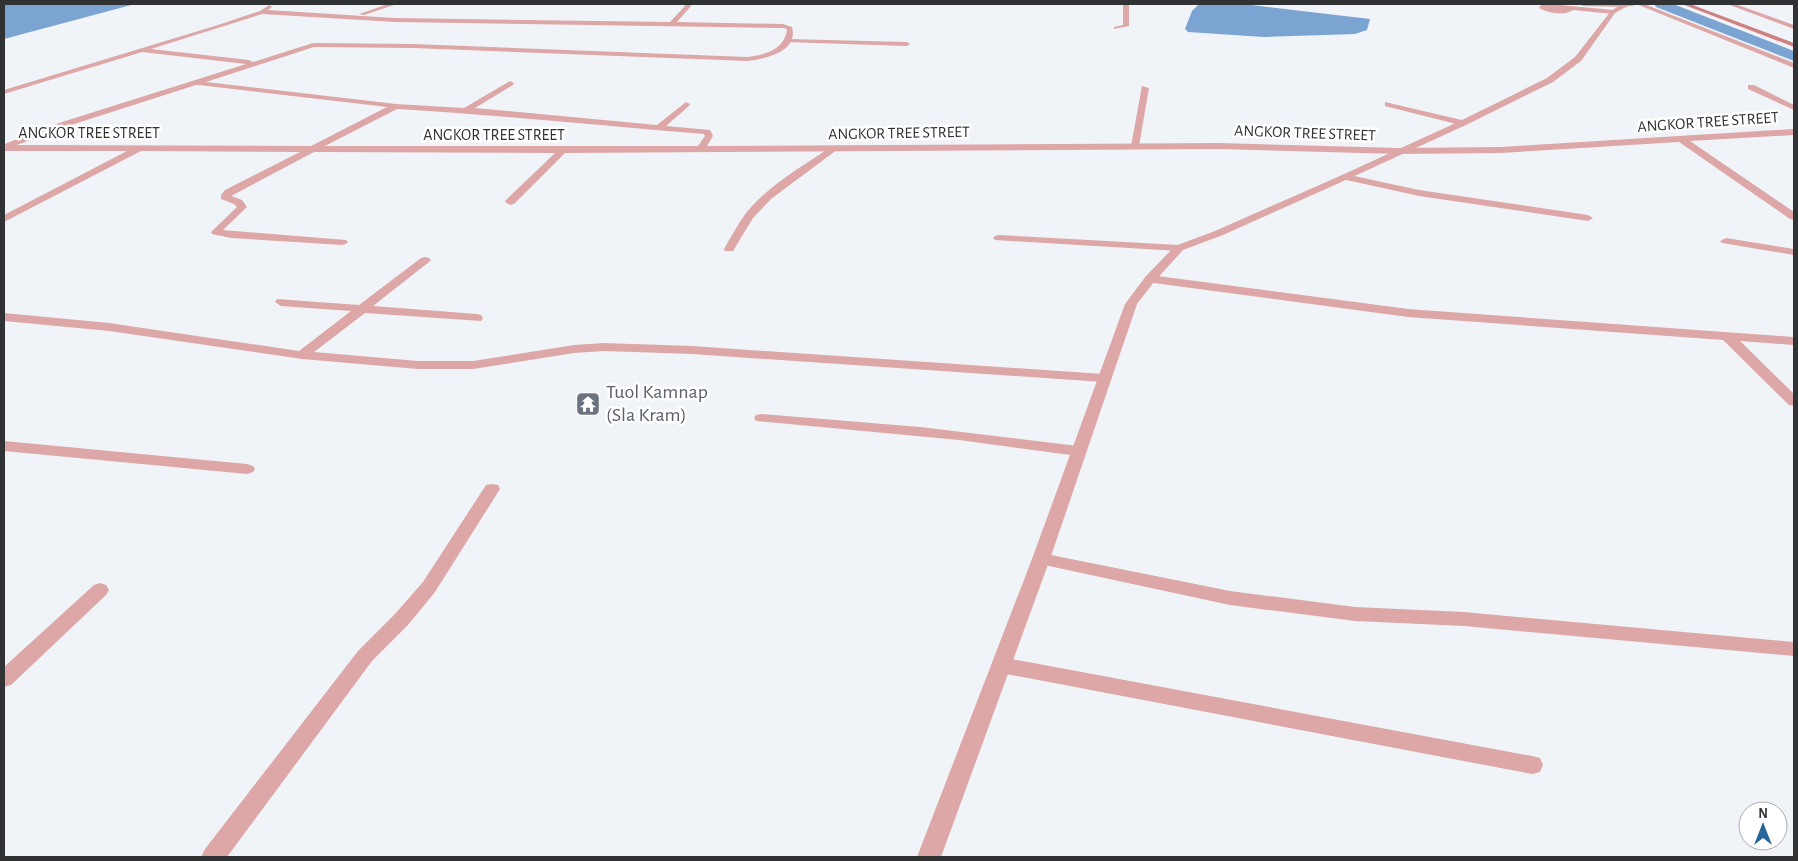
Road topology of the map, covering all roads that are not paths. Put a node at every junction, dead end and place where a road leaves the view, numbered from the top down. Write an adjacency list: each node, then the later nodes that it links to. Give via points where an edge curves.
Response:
1 (278, 4): 11 (street)
2 (394, 4): 12 (street)
3 (687, 4): 13 (street)
4 (1126, 4): 15 (street, via 1126,26)
5 (1584, 4): 10 (street)
6 (1639, 4): 10 (street); 21 (street)
7 (1685, 4): 18 (main road)
8 (1730, 4): 14 (street)
9 (1572, 8): 10 (lane)
10 (1618, 8): 32 (street, via 1578,60 1550,80)
11 (262, 12): 12 (street); 19 (street)
12 (352, 17): 13 (street)
13 (672, 24): 16 (street, via 783,26 790,28)
14 (1794, 27)
15 (1116, 28)
16 (787, 41): 17 (lane); 20 (street, via 772,55 747,59 329,44 303,47)
17 (907, 44)
18 (1794, 45)
19 (139, 50): 20 (street); 26 (street)
20 (254, 62): 22 (street)
21 (1794, 66)
22 (194, 82): 29 (street); 37 (street, via 65,124)
23 (510, 83): 31 (street)
24 (1751, 87): 30 (street)
25 (1145, 88): 36 (lane)
26 (4, 92)
27 (686, 104): 33 (street)
28 (1388, 104): 32 (lane)
29 (396, 106): 31 (street); 39 (street)
30 (1794, 108)
31 (466, 110): 33 (street)
32 (1463, 123): 43 (street)
33 (659, 128): 42 (street, via 707,132 709,136)
34 (1794, 132): 35 (street, ANGKOR TREE STREET)
35 (1681, 139): 43 (street, ANGKOR TREE STREET, via 1500,150); 46 (street)
36 (1135, 146): 40 (street, ANGKOR TREE STREET); 43 (street, ANGKOR TREE STREET)
37 (4, 148): 38 (street, ANGKOR TREE STREET)
38 (140, 148): 39 (street, ANGKOR TREE STREET); 48 (street)
39 (312, 149): 41 (street, ANGKOR TREE STREET); 51 (street, via 226,195 226,199 242,206 216,232)
40 (834, 149): 42 (street, ANGKOR TREE STREET); 53 (lane, via 767,197 749,217)
41 (563, 150): 42 (street, ANGKOR TREE STREET); 45 (street)
42 (700, 150)
43 (1399, 151): 44 (street)
44 (1345, 177): 47 (street, via 1418,193); 52 (street)
45 (510, 202)
46 (1794, 217)
47 (1588, 218)
48 (4, 219)
49 (999, 238): 52 (street)
50 (1726, 241): 54 (street)
51 (342, 242)
52 (1179, 248): 56 (street)
53 (729, 249)
54 (1794, 252)
55 (425, 260): 58 (street)
56 (1150, 279): 61 (street, via 1408,313); 64 (street, via 1131,304)
57 (281, 302): 58 (street)
58 (360, 309): 60 (street); 63 (street)
59 (4, 317): 63 (street, via 109,327)
60 (477, 318)
61 (1727, 336): 62 (street); 65 (street)
62 (1794, 341)
63 (302, 355): 64 (street, via 418,365 473,365 574,349 614,347)
64 (1103, 378): 68 (street)
65 (1794, 402)
66 (761, 418): 68 (street, via 992,438)
67 (4, 446): 69 (street)
68 (1078, 451): 71 (street)
69 (247, 469)
70 (492, 489): 77 (street, via 429,587 365,656)
71 (1041, 559): 73 (street, via 1230,598 1355,614 1464,619); 74 (street)
72 (100, 590): 75 (street)
73 (1794, 649)
74 (1000, 665): 76 (street); 78 (street)
75 (4, 679)
76 (1532, 765)
77 (213, 857)
78 (928, 857)

